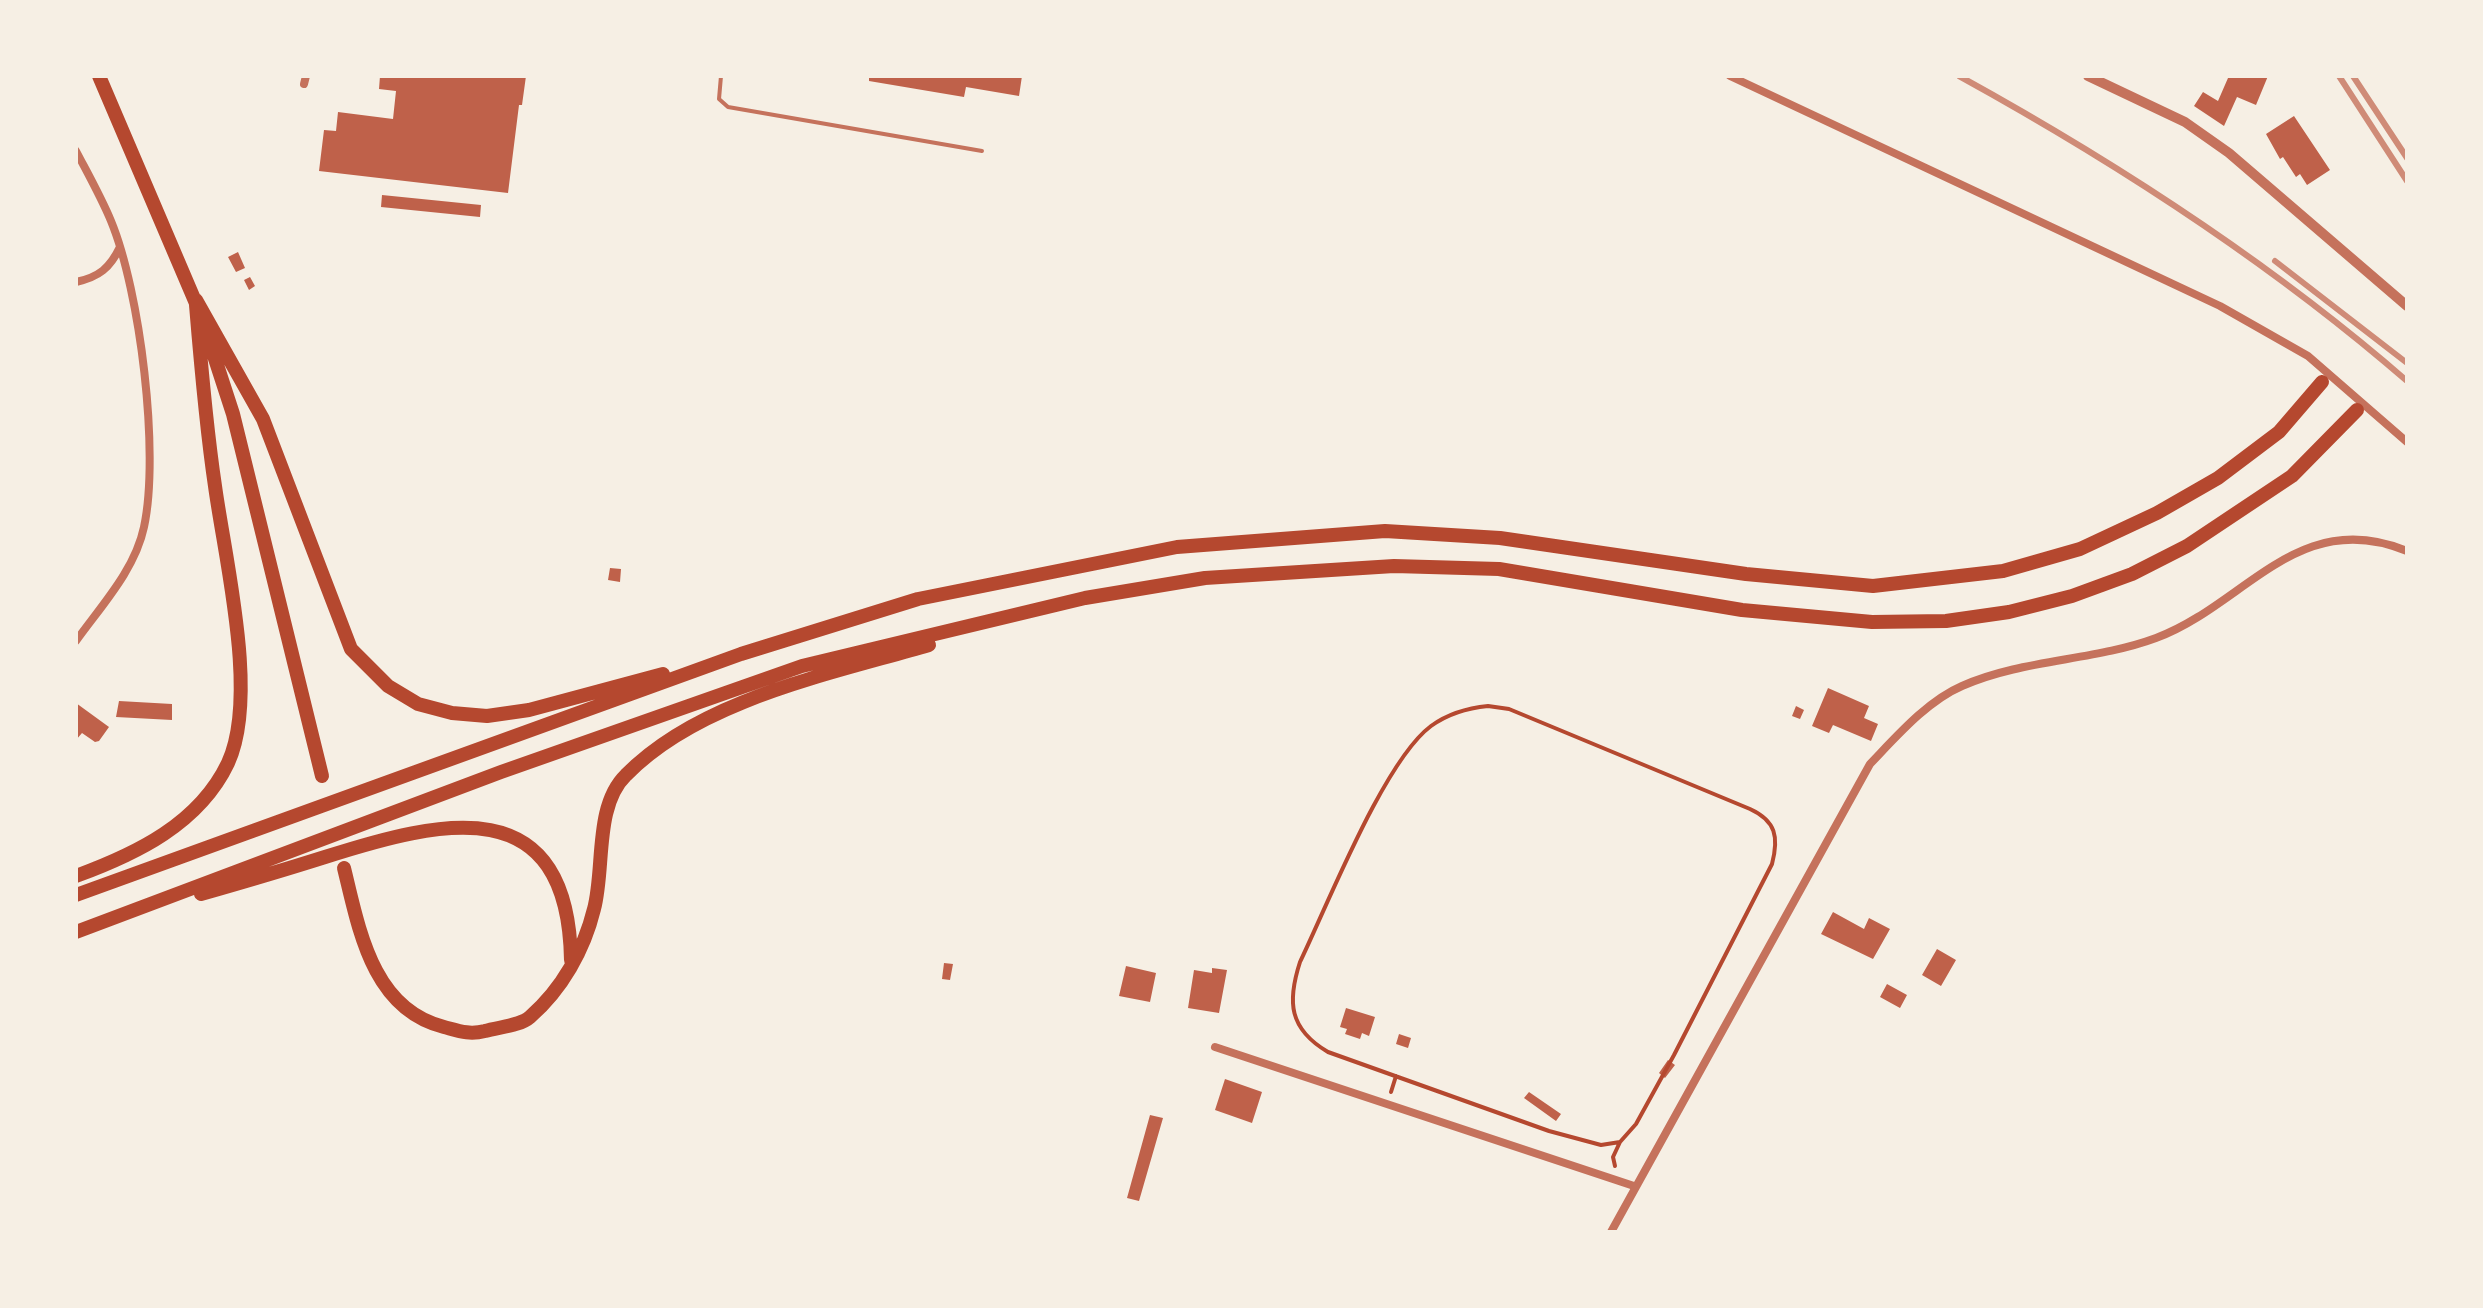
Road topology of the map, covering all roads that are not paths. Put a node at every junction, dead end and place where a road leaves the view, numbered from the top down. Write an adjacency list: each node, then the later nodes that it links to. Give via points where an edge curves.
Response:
1 (99, 76): 9 (highway)
2 (721, 76): 6 (lane, via 719,99 728,107)
3 (1730, 76): 13 (street, via 2220,306 2308,356)
4 (2088, 76): 10 (street, via 2185,122 2229,153)
5 (76, 151): 7 (street)
6 (982, 151)
7 (120, 247): 8 (street, via 110,267); 16 (street, via 138,330 149,487 144,528 131,564)
8 (76, 282)
9 (196, 300): 17 (highway, via 263,419 351,649 388,686 418,704 487,716 529,710); 18 (highway, via 233,414); 20 (highway, via 240,722 227,763 197,809 123,859)
10 (2407, 306)
11 (2322, 382): 17 (highway, via 2279,432 2218,478 2080,549 2003,571 1873,586 1746,574 1500,538 1385,531 1177,547 918,599)
12 (2357, 410): 15 (highway, via 2292,476 2187,546 2132,574 2009,612 1946,621 1872,622 1742,610 1499,569 1394,566 1205,578)
13 (2407, 442)
14 (2407, 551): 25 (street, via 2358,539 2321,543 2281,558 2160,637 1994,675 1960,687 1922,714 1870,764)
15 (1085, 598): 22 (highway, via 802,666 501,772); 23 (highway, via 800,683 705,720 654,747 622,778 608,809 594,909)
16 (76, 641)
17 (741, 654): 21 (highway)
18 (322, 776)
19 (344, 868): 23 (highway, via 365,951 389,993 425,1023 471,1035 528,1020)
20 (76, 876)
21 (76, 895)
22 (82, 930): 23 (highway, via 400,833 460,825 494,830 544,861 564,893)
23 (571, 968)
24 (1215, 1047): 25 (street)
25 (1634, 1186): 26 (street)
26 (1611, 1232)

